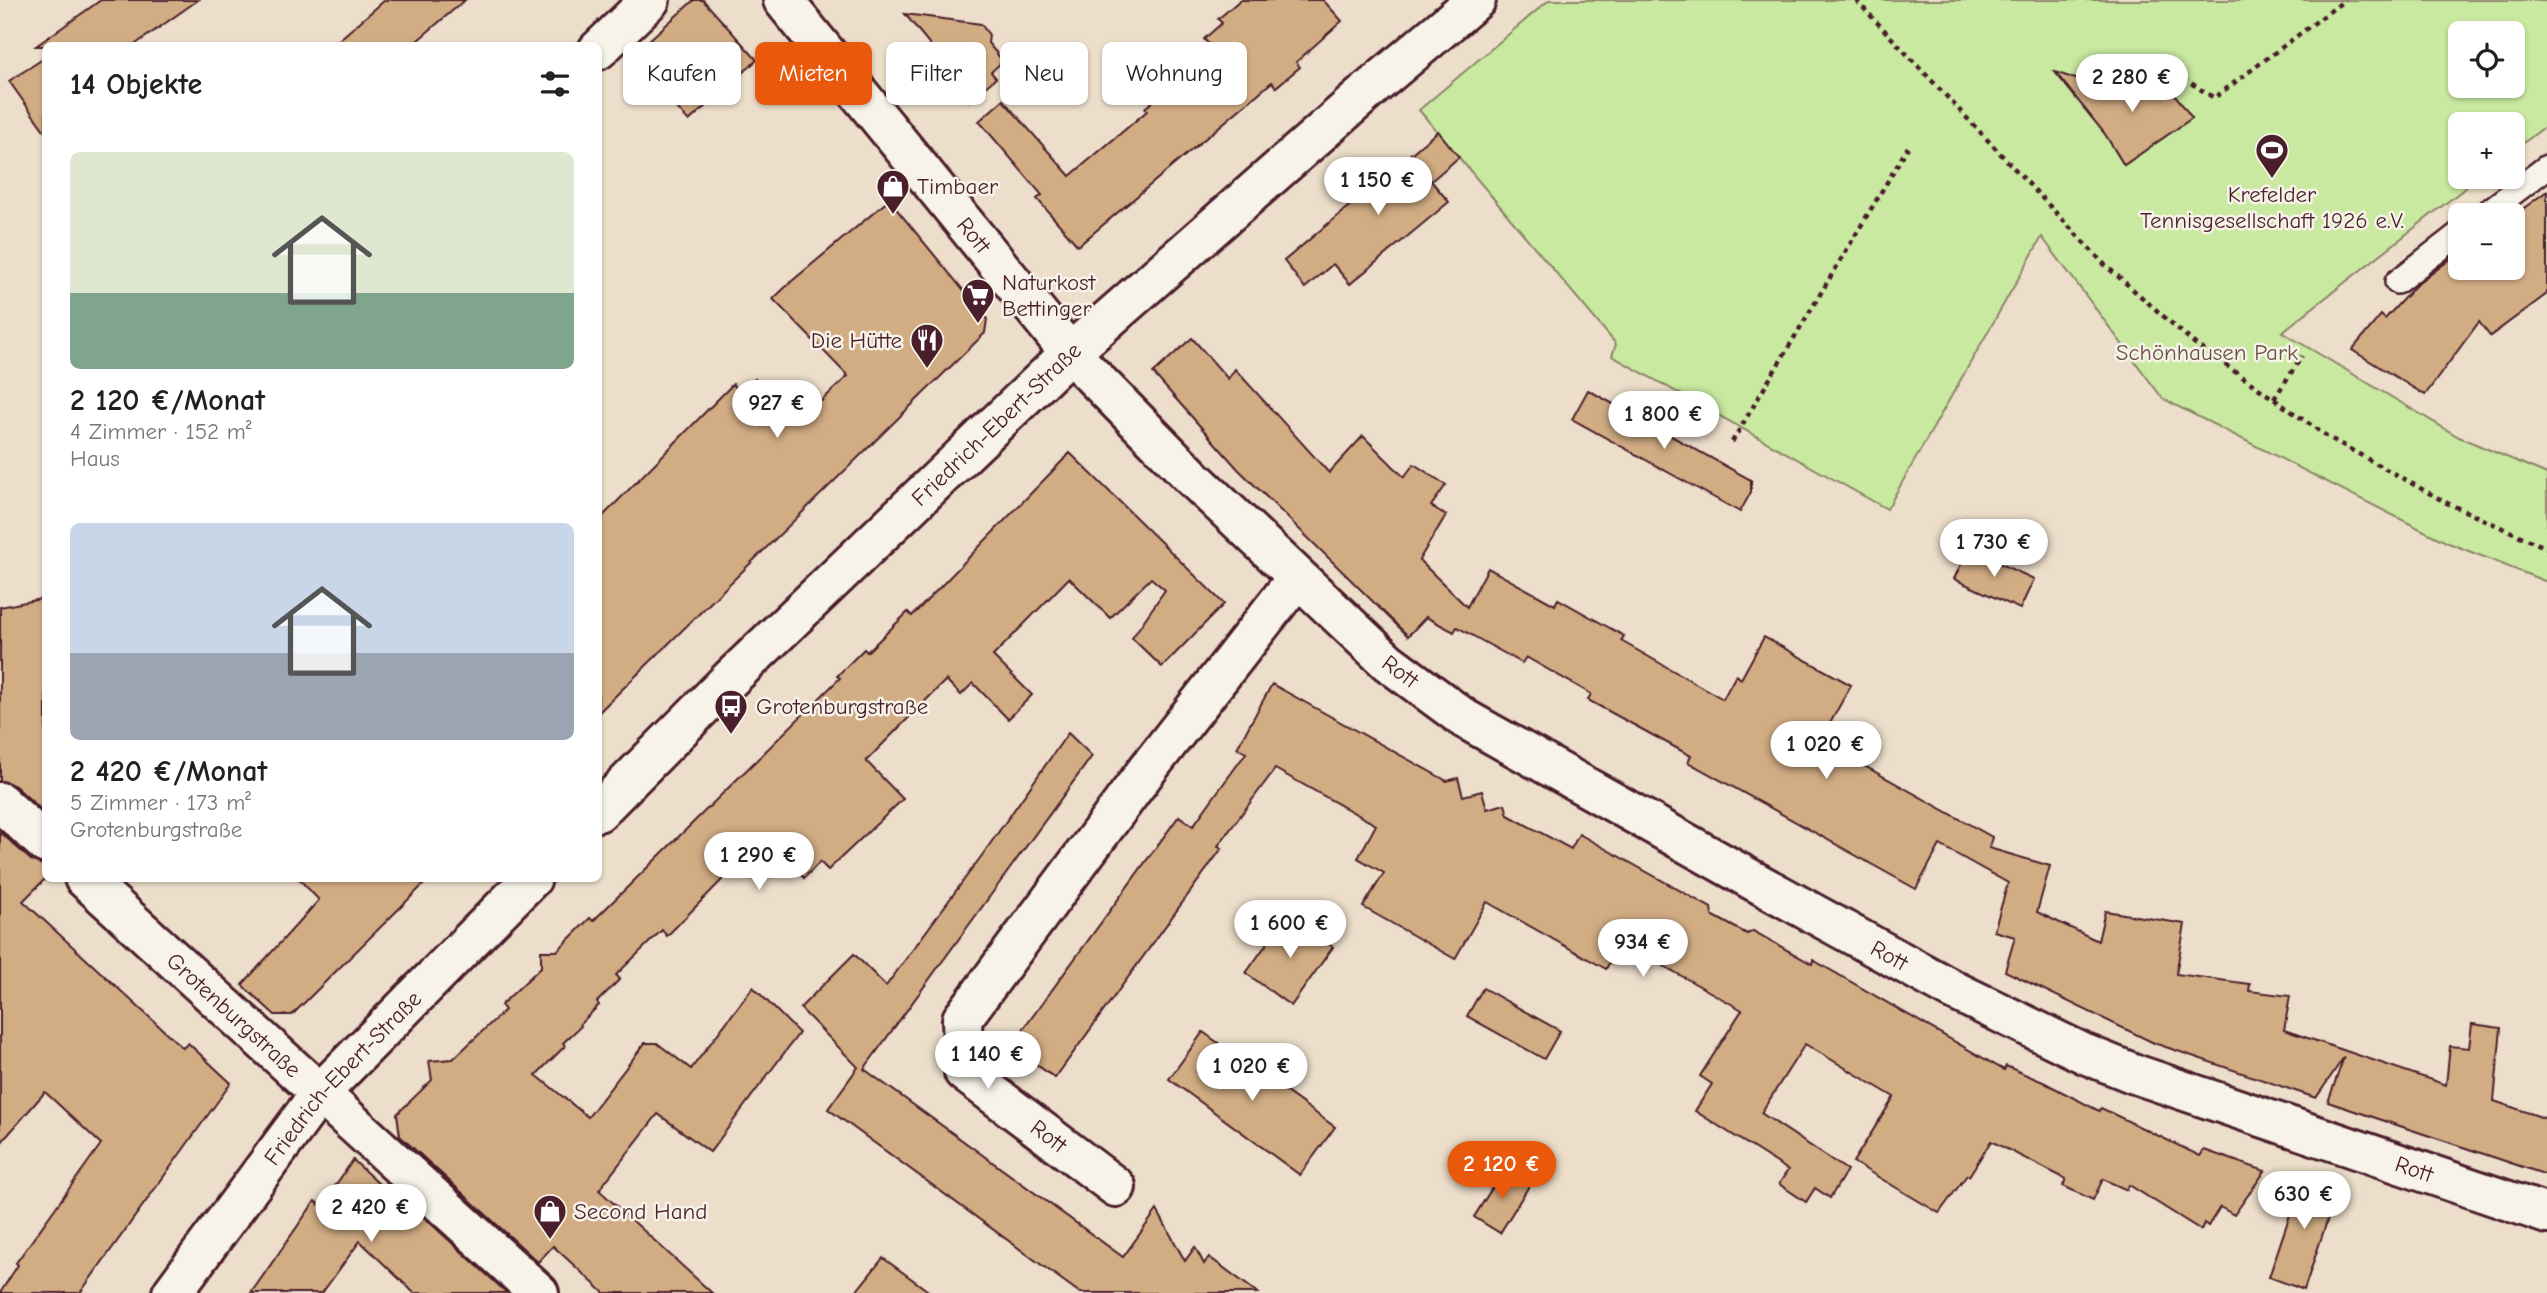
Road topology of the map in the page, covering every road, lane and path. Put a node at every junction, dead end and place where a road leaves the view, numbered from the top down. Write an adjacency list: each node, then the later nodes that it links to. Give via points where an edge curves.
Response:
1 (650, 0): 6 (street)
2 (783, 0): 13 (street, Rott)
3 (1476, 0): 13 (street, Friedrich-Ebert-Straße)
4 (1856, 0): 15 (path, via 2105,265 2194,343)
5 (2345, 0): 7 (path, via 2214,98)
6 (602, 46)
7 (2183, 78)
8 (1908, 146): 16 (path)
9 (2547, 167): 10 (lane)
10 (2500, 203)
11 (2448, 242): 12 (lane)
12 (2397, 282)
13 (1070, 353): 18 (street, Rott); 20 (street, Friedrich-Ebert-Straße)
14 (2302, 356): 15 (path)
15 (2274, 399): 17 (path, via 2328,437 2447,503)
16 (1732, 442)
17 (2547, 548)
18 (1297, 578): 25 (street, Rott, via 962,1019 964,1072); 26 (street, Rott, via 1388,663 1465,719 1952,990 2135,1074)
19 (0, 802): 21 (street)
20 (602, 808)
21 (42, 840)
22 (88, 882): 24 (street, Grotenburgstraße)
23 (528, 882): 24 (street, Friedrich-Ebert-Straße)
24 (320, 1093): 27 (street, Friedrich-Ebert-Straße); 28 (street, Grotenburgstraße)
25 (1116, 1187)
26 (2547, 1214)
27 (172, 1293)
28 (539, 1293)

